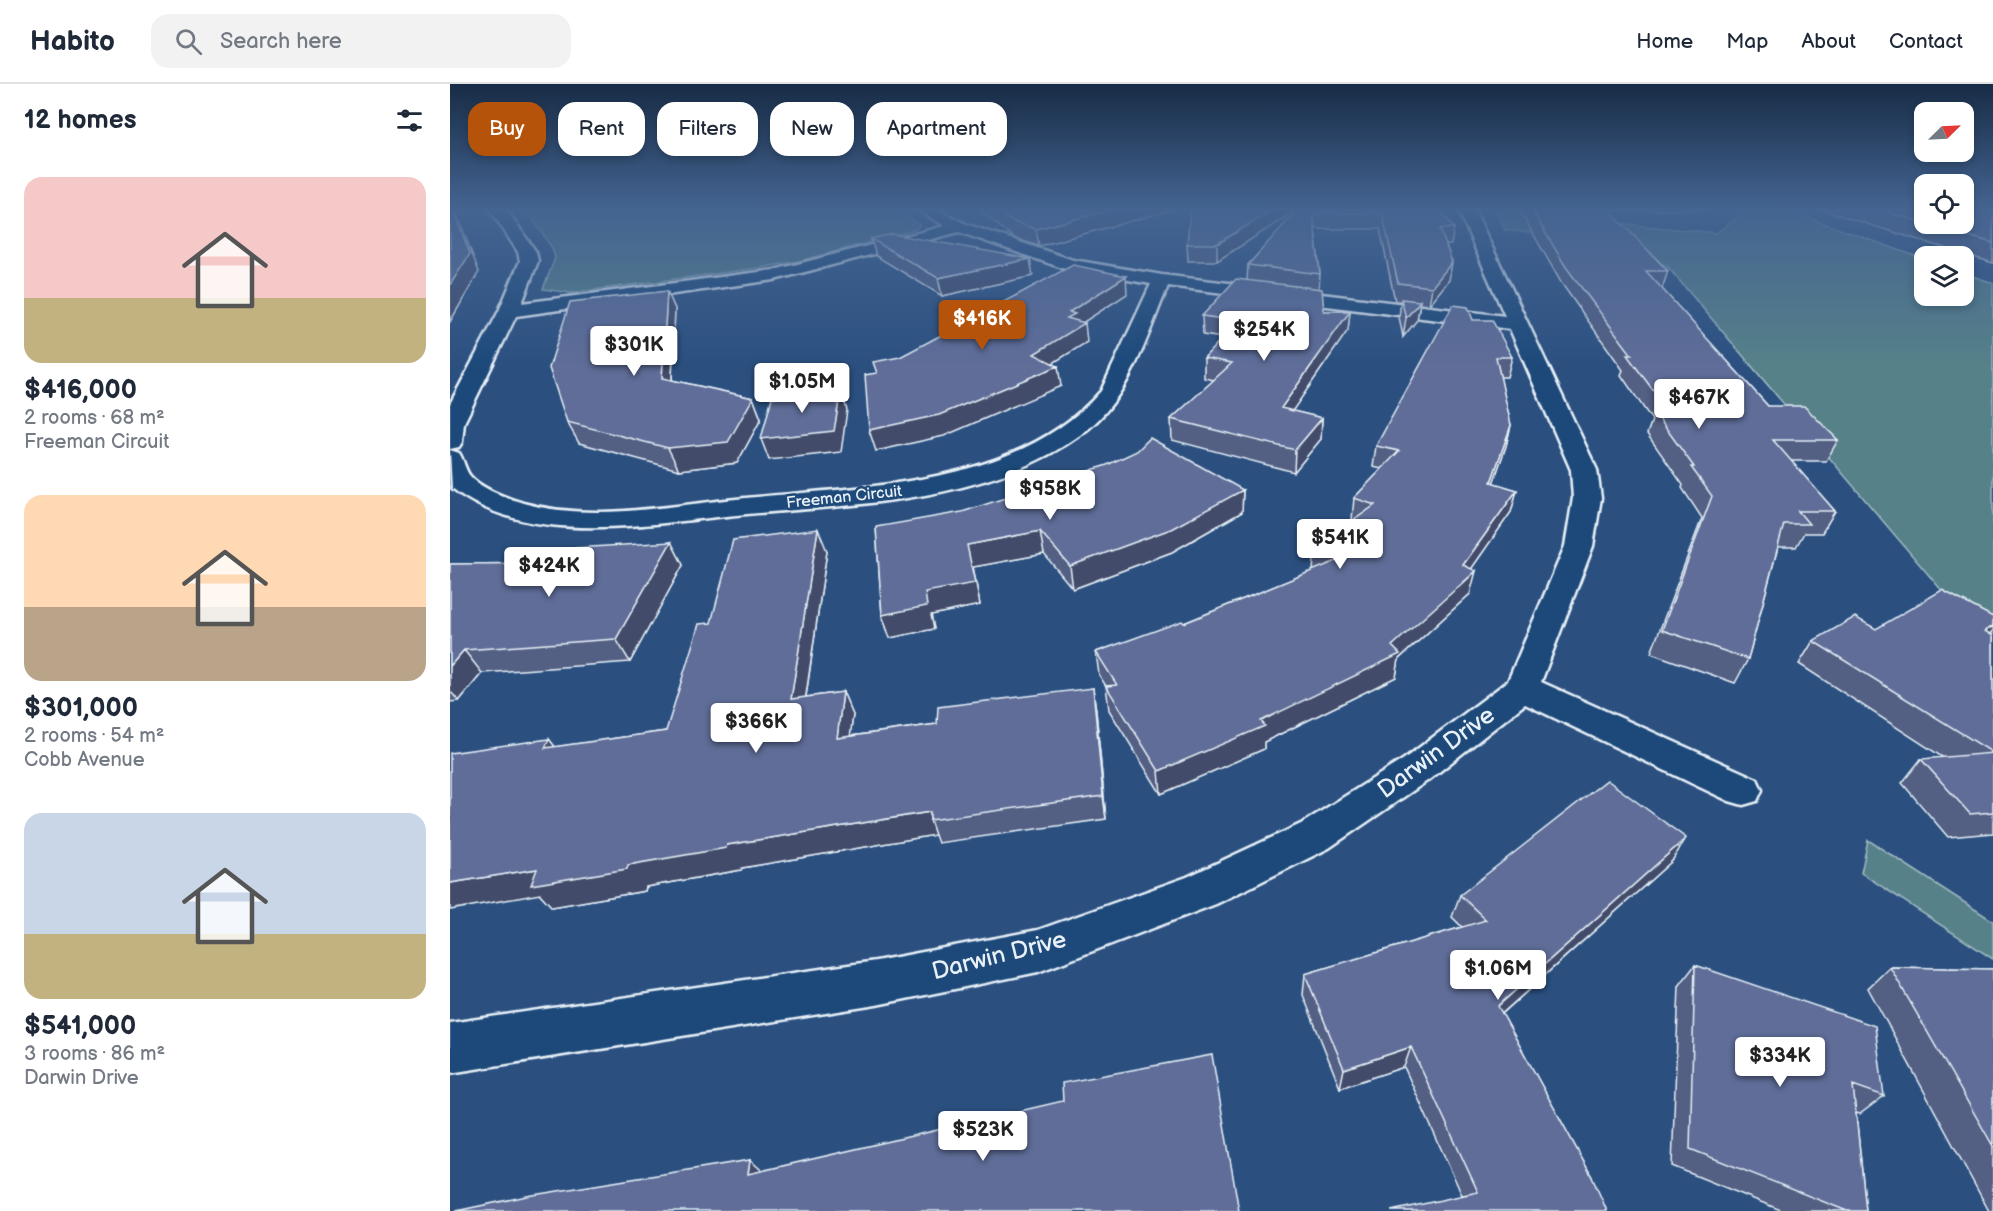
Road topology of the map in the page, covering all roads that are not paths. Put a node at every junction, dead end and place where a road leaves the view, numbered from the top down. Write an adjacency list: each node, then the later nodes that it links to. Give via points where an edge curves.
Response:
1 (529, 262): 6 (street)
2 (826, 262): 6 (street, via 774,275)
3 (1057, 262): 5 (street)
4 (1490, 262): 7 (street)
5 (1162, 280): 7 (street); 9 (street, Freeman Circuit, via 1110,393 1099,408 1032,453 955,480 856,496 620,518 570,517 522,511 488,498 459,481)
6 (509, 311): 8 (street, via 452,423)
7 (1518, 324): 10 (street, via 1574,444 1584,470 1587,498 1579,546)
8 (450, 442)
9 (450, 458)
10 (1522, 688): 11 (street); 12 (street, Darwin Drive, via 1417,769 1315,836 1201,891 1038,951 876,983)
11 (1743, 790)
12 (450, 1048)

